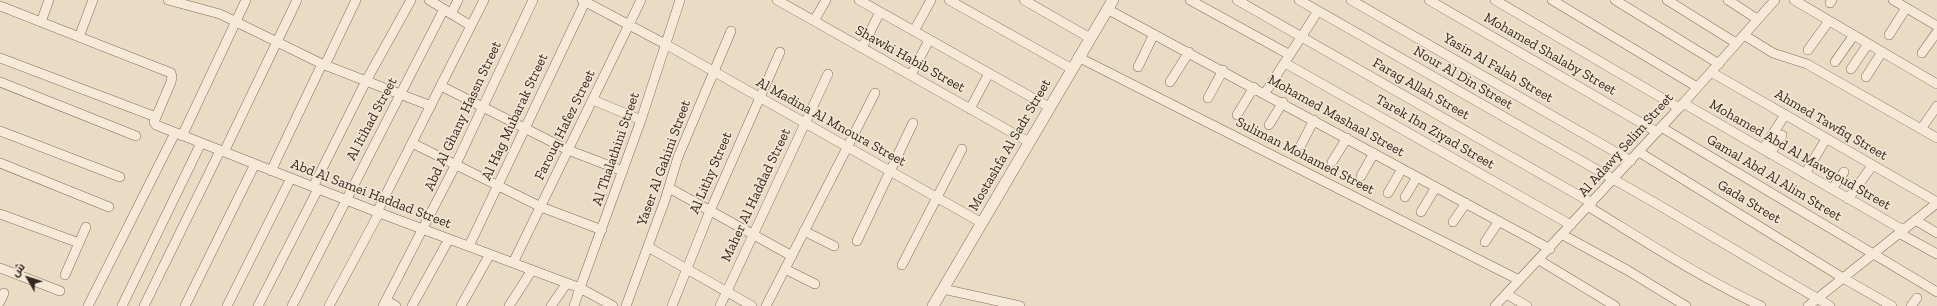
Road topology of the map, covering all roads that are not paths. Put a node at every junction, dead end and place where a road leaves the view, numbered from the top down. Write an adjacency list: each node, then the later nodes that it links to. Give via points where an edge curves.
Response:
1 (49, 0): 44 (street)
2 (93, 0): 56 (street)
3 (168, 0): 41 (street)
4 (246, 0): 41 (street)
5 (297, 0): 59 (street)
6 (356, 0): 74 (street)
7 (411, 0): 85 (street)
8 (429, 0): 37 (street)
9 (458, 0): 37 (street, Al Itihad Street)
10 (484, 0): 46 (street)
11 (533, 0): 103 (street, Abd Al Ghany Hassn Street)
12 (641, 0): 45 (street, Farouq Hafez Street)
13 (680, 0): 62 (street, Al Thalathini Street)
14 (777, 0): 42 (street, Shawki Habib Street)
15 (826, 0): 42 (street)
16 (858, 0): 39 (street)
17 (931, 0): 49 (street)
18 (949, 0): 76 (street)
19 (1024, 0): 57 (street)
20 (1190, 0): 71 (street, Tarek Ibn Ziyad Street)
21 (1237, 0): 55 (street, Farag Allah Street)
22 (1299, 0): 38 (street, Nour Al Din Street)
23 (1351, 0): 134 (street, Yasin Al Falah Street)
24 (1429, 0): 115 (street, Mohamed Shalaby Street)
25 (1495, 0): 100 (street, Mohamed Abd Al Mawgoud Street)
26 (1552, 0): 91 (street)
27 (1615, 0): 73 (street)
28 (1667, 0): 60 (street)
29 (1728, 0): 40 (street)
30 (1775, 0): 40 (street, Al Adawy Selim Street)
31 (1794, 0): 43 (street)
32 (1893, 0): 36 (street)
33 (584, 1): 45 (street, Al Madina Al Mnoura Street); 114 (street, Al Hag Mubarak Street)
34 (1110, 4): 51 (street, Mohamed Mashaal Street); 57 (street, Mostashfa Al Sadr Street)
35 (0, 6): 44 (street)
36 (1906, 8): 47 (street); 54 (street)
37 (448, 11): 46 (street); 94 (street, Al Itihad Street)
38 (1318, 11): 55 (street); 150 (street, Nour Al Din Street)
39 (880, 12): 49 (street); 63 (street)
40 (1757, 19): 52 (street, Al Adawy Selim Street)
41 (236, 21): 59 (street); 117 (street)
42 (814, 21): 63 (street, Shawki Habib Street)
43 (1829, 21): 53 (street); 64 (street)
44 (41, 22): 56 (street)
45 (629, 25): 62 (street, Al Madina Al Mnoura Street); 97 (street, Farouq Hafez Street)
46 (471, 26): 89 (street)
47 (1937, 26)
48 (731, 30): 79 (street, Yaser Al Gahini Street)
49 (914, 31): 58 (street)
50 (1937, 32): 68 (street)
51 (1154, 34): 66 (street, Mohamed Mashaal Street); 75 (street)
52 (1744, 35): 60 (street, Al Adawy Selim Street); 113 (street, via 1773,53 1807,64)
53 (1854, 35): 61 (street); 72 (street)
54 (1889, 35)
55 (1302, 36): 71 (street); 163 (street, Farag Allah Street)
56 (79, 37): 107 (street, via 171,73 172,77)
57 (1090, 38): 69 (street, Mostashfa Al Sadr Street)
58 (929, 40): 81 (street); 83 (street)
59 (276, 43): 74 (street); 130 (street)
60 (1736, 43): 73 (street, Al Adawy Selim Street)
61 (1868, 44): 67 (street); 77 (street)
62 (667, 45): 79 (street, Al Madina Al Mnoura Street); 108 (street, Al Thalathini Street)
63 (862, 48): 83 (street, Shawki Habib Street)
64 (1808, 50)
65 (780, 52): 95 (street, Al Lithy Street)
66 (1189, 52): 78 (street, Mohamed Mashaal Street); 87 (street)
67 (1882, 52): 84 (street); 88 (street)
68 (1922, 52)
69 (1078, 57): 76 (street, Mostashfa Al Sadr Street); 204 (street, Suliman Mohamed Street)
70 (0, 58): 107 (street, Abd Al Samei Haddad Street)
71 (1287, 59): 93 (street); 174 (street, Tarek Ibn Ziyad Street)
72 (1835, 62)
73 (1719, 64): 80 (street, Al Adawy Selim Street)
74 (324, 65): 85 (street); 141 (street)
75 (1138, 66)
76 (1072, 69): 102 (street, Mostashfa Al Sadr Street)
77 (1851, 69)
78 (1223, 70): 90 (street, Mohamed Mashaal Street); 96 (street)
79 (713, 72): 95 (street, Al Madina Al Mnoura Street); 154 (street, Yaser Al Gahini Street, via 678,157)
80 (1711, 72): 91 (street, Al Adawy Selim Street); 106 (street, Ahmed Tawfiq Street)
81 (989, 73): 102 (street); 104 (street)
82 (828, 74): 110 (street, Maher Al Haddad Street)
83 (911, 75): 104 (street, Shawki Habib Street)
84 (1866, 77)
85 (366, 81): 94 (street); 153 (street)
86 (0, 82): 119 (street)
87 (1170, 82)
88 (1937, 84)
89 (441, 86): 99 (street); 103 (street)
90 (1254, 87): 93 (street, Mohamed Mashaal Street); 105 (street)
91 (1697, 87): 100 (street, Al Adawy Selim Street)
92 (875, 93): 127 (street)
93 (1265, 93): 98 (street, Mohamed Mashaal Street)
94 (401, 94): 99 (street); 160 (street, Al Itihad Street)
95 (759, 97): 110 (street, Al Madina Al Mnoura Street); 166 (street, Al Lithy Street)
96 (1208, 98)
97 (593, 100): 108 (street); 129 (street, Farouq Hafez Street)
98 (1283, 102): 109 (street, Mohamed Mashaal Street); 112 (street)
99 (431, 106): 125 (street)
100 (1681, 106): 115 (street, Al Adawy Selim Street); 132 (street, Mohamed Abd Al Mawgoud Street)
101 (1937, 106): 113 (street)
102 (1050, 107): 123 (street, Mostashfa Al Sadr Street)
103 (483, 108): 114 (street); 138 (street, Abd Al Ghany Hassn Street)
104 (970, 109): 123 (street, Shawki Habib Street)
105 (1237, 115)
106 (1785, 115): 122 (street, Ahmed Tawfiq Street); 132 (street)
107 (155, 120): 117 (street, Abd Al Samei Haddad Street, via 156,125)
108 (641, 120): 142 (street, Al Thalathini Street)
109 (1314, 120): 120 (street, Mohamed Mashaal Street); 126 (street)
110 (804, 123): 127 (street, Al Madina Al Mnoura Street); 181 (street, Maher Al Haddad Street)
111 (913, 123): 143 (street)
112 (1269, 126)
113 (1921, 129): 121 (street)
114 (526, 130): 129 (street); 151 (street, Al Hag Mubarak Street)
115 (1659, 130): 131 (street, Al Adawy Selim Street); 192 (street, Gamal Abd Al Alim Street)
116 (0, 131): 147 (street)
117 (179, 135): 124 (street, Abd Al Samei Haddad Street); 220 (street)
118 (1782, 135): 132 (street)
119 (136, 136)
120 (1347, 138): 133 (street, Mohamed Mashaal Street); 135 (street)
121 (1937, 138)
122 (1826, 139): 139 (street, Ahmed Tawfiq Street); 145 (street)
123 (1029, 142): 173 (street, Mostashfa Al Sadr Street)
124 (201, 143): 130 (street, Abd Al Samei Haddad Street); 221 (street)
125 (412, 143): 138 (street); 168 (street)
126 (1300, 145)
127 (847, 147): 143 (street, Al Madina Al Mnoura Street); 178 (street)
128 (962, 149): 158 (street)
129 (568, 150): 142 (street); 165 (street, Farouq Hafez Street)
130 (222, 152): 137 (street, Abd Al Samei Haddad Street); 222 (street)
131 (1639, 152): 134 (street, Al Adawy Selim Street); 203 (street, Gada Street)
132 (1767, 152): 145 (street, Mohamed Abd Al Mawgoud Street)
133 (1374, 153): 140 (street, Mohamed Mashaal Street); 146 (street)
134 (1631, 161): 150 (street, Al Adawy Selim Street)
135 (1332, 162)
136 (0, 163): 164 (street)
137 (255, 164): 141 (street, Abd Al Samei Haddad Street); 223 (street)
138 (456, 164): 151 (street); 176 (street, Abd Al Ghany Hassn Street)
139 (1872, 166): 159 (street); 161 (street, Ahmed Tawfiq Street)
140 (1402, 169): 148 (street, Mohamed Mashaal Street); 156 (street)
141 (271, 171): 149 (street, Abd Al Samei Haddad Street)
142 (623, 171): 177 (street, Al Thalathini Street)
143 (890, 171): 158 (street, Al Madina Al Mnoura Street); 184 (street)
144 (1844, 172): 155 (street)
145 (1806, 174): 155 (street, Mohamed Abd Al Mawgoud Street)
146 (1361, 176)
147 (120, 177)
148 (1418, 177): 152 (street, Mohamed Mashaal Street); 157 (street)
149 (291, 178): 153 (street, Abd Al Samei Haddad Street); 224 (street)
150 (1613, 180): 163 (street, Al Adawy Selim Street); 216 (street, Nour Al Din Street)
151 (499, 185): 165 (street); 187 (street, Al Hag Mubarak Street)
152 (1436, 187): 162 (street, Mohamed Mashaal Street); 167 (street)
153 (316, 188): 160 (street, Abd Al Samei Haddad Street); 225 (street)
154 (669, 188): 166 (street); 189 (street, Yaser Al Gahini Street)
155 (1832, 189): 159 (street, Mohamed Abd Al Mawgoud Street)
156 (1388, 193)
157 (1405, 197)
158 (937, 198): 173 (street, Al Madina Al Mnoura Street); 197 (street)
159 (1848, 199): 179 (street, Mohamed Abd Al Mawgoud Street)
160 (345, 200): 168 (street, Abd Al Samei Haddad Street); 226 (street, Al Itihad Street)
161 (1937, 202): 170 (street)
162 (1466, 203): 171 (street, Mohamed Mashaal Street); 172 (street)
163 (1590, 205): 174 (street, Al Adawy Selim Street); 247 (street, Farag Allah Street, via 1695,270)
164 (109, 206)
165 (541, 206): 177 (street); 196 (street, Farouq Hafez Street)
166 (710, 211): 181 (street); 201 (street, Al Lithy Street)
167 (1421, 212)
168 (378, 213): 176 (street, Abd Al Samei Haddad Street); 227 (street)
169 (0, 214): 186 (street)
170 (1915, 220): 179 (street); 180 (street)
171 (1499, 221): 185 (street); 190 (street, Mohamed Mashaal Street)
172 (1453, 222)
173 (982, 223): 208 (street, Mostashfa Al Sadr Street)
174 (1571, 225): 182 (street, Al Adawy Selim Street)
175 (86, 227): 186 (street)
176 (424, 229): 183 (street, Abd Al Samei Haddad Street); 218 (street, Abd Al Ghany Hassn Street)
177 (602, 230): 207 (street, Al Thalathini Street)
178 (804, 231): 188 (street); 194 (street)
179 (1901, 231): 192 (street); 193 (street, Mohamed Abd Al Mawgoud Street)
180 (1937, 233)
181 (753, 235): 194 (street); 210 (street, Maher Al Haddad Street)
182 (1563, 235): 190 (street, Al Adawy Selim Street); 246 (street)
183 (449, 239): 187 (street, Abd Al Samei Haddad Street); 229 (street)
184 (856, 241)
185 (1485, 242)
186 (79, 243): 202 (street)
187 (469, 246): 191 (street, Abd Al Samei Haddad Street)
188 (834, 246)
189 (648, 248): 201 (street); 235 (street, Yaser Al Gahini Street)
190 (1550, 248): 195 (street, Al Adawy Selim Street)
191 (490, 254): 196 (street, Abd Al Samei Haddad Street); 230 (street)
192 (1873, 254): 203 (street); 211 (street, Gamal Abd Al Alim Street)
193 (1937, 254)
194 (792, 256): 199 (street)
195 (1540, 260): 204 (street, Al Adawy Selim Street); 245 (street)
196 (513, 263): 200 (street, Abd Al Samei Haddad Street)
197 (902, 265)
198 (0, 268): 209 (street)
199 (785, 269): 206 (street); 239 (street)
200 (532, 270): 205 (street, Abd Al Samei Haddad Street); 231 (street)
201 (688, 270): 210 (street); 236 (street, Al Lithy Street)
202 (65, 275)
203 (1843, 278): 216 (street); 250 (street, Gada Street)
204 (1519, 280): 213 (street, Al Adawy Selim Street)
205 (567, 283): 207 (street, Abd Al Samei Haddad Street); 232 (street)
206 (815, 284)
207 (580, 288): 233 (street, Al Thalathini Street); 234 (street, Abd Al Samei Haddad Street)
208 (943, 289): 214 (street); 240 (street, Mostashfa Al Sadr Street)
209 (60, 291)
210 (726, 292): 237 (street, Maher Al Haddad Street); 238 (street)
211 (1937, 292)
212 (4, 293): 217 (street)
213 (1506, 294): 243 (street, Al Adawy Selim Street); 244 (street)
214 (978, 297): 219 (street); 241 (street)
215 (1916, 298): 251 (street)
216 (1817, 299): 248 (street); 249 (street, Nour Al Din Street)
217 (0, 302)
218 (384, 303): 228 (street)
219 (1002, 304): 242 (street)
220 (88, 306)
221 (122, 306)
222 (144, 306)
223 (185, 306)
224 (227, 306)
225 (258, 306)
226 (292, 306)
227 (329, 306)
228 (396, 306)
229 (412, 306)
230 (461, 306)
231 (509, 306)
232 (552, 306)
233 (574, 306)
234 (613, 306)
235 (626, 306)
236 (672, 306)
237 (720, 306)
238 (752, 306)
239 (767, 306)
240 (933, 306)
241 (974, 306)
242 (1020, 306)
243 (1495, 306)
244 (1527, 306)
245 (1615, 306)
246 (1686, 306)
247 (1761, 306)
248 (1808, 306)
249 (1830, 306)
250 (1892, 306)
251 (1911, 306)

